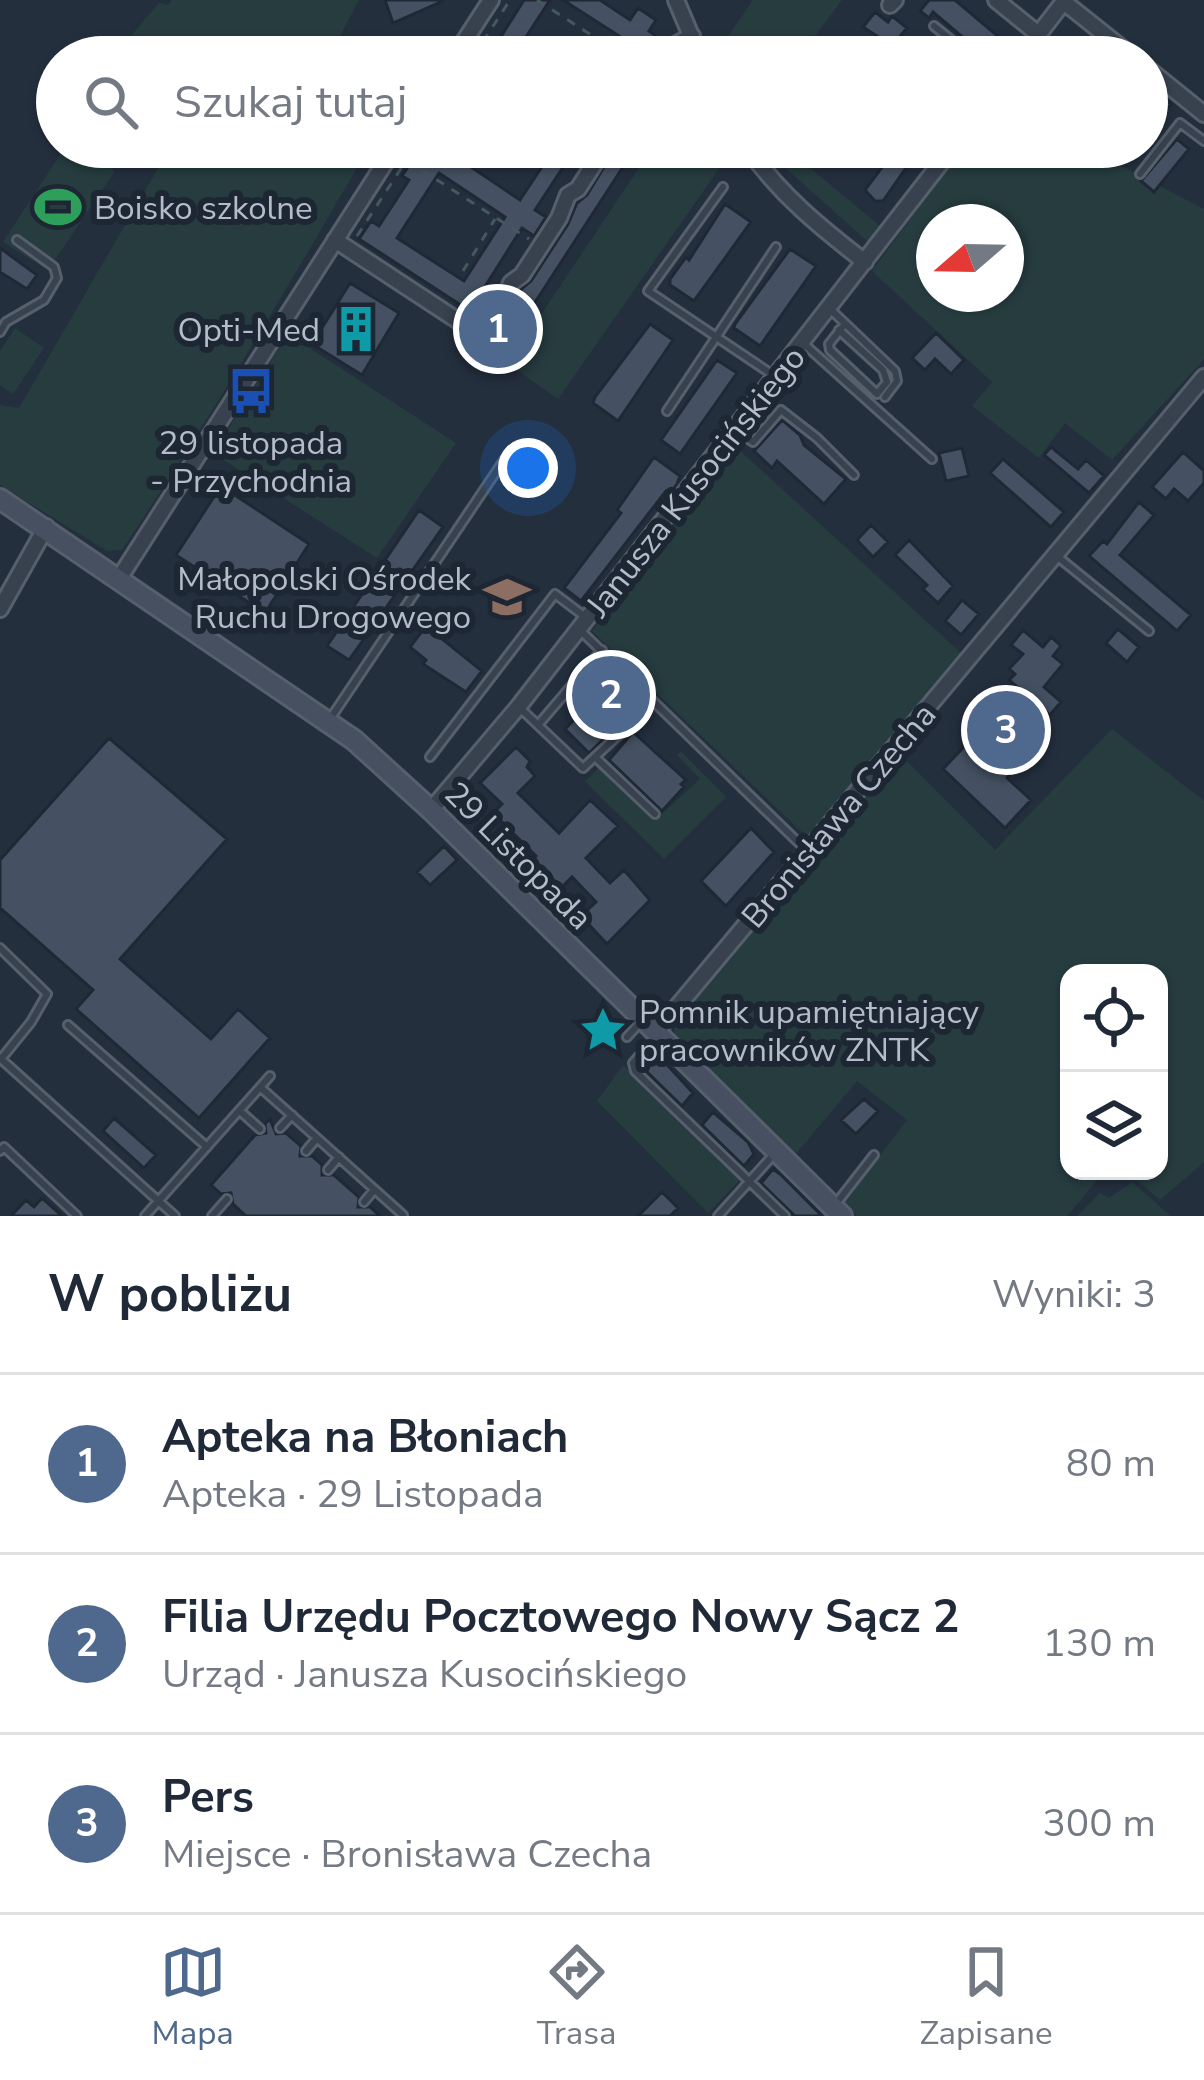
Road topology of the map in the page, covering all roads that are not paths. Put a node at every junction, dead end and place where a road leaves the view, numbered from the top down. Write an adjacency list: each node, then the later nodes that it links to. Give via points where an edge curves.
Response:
1 (490, 0): 7 (street)
2 (676, 0): 8 (street)
3 (996, 0): 6 (street)
4 (1064, 1): 6 (street); 10 (street)
5 (934, 26): 9 (lane)
6 (1038, 34)
7 (467, 36)
8 (692, 36)
9 (946, 36)
10 (1106, 36)
11 (1168, 85): 12 (street)
12 (1204, 114)
13 (1168, 139): 14 (lane, via 1180,124)
14 (1204, 142)
15 (382, 168): 23 (street)
16 (592, 168): 23 (street, via 489,325 478,330)
17 (764, 168): 25 (street)
18 (932, 168): 25 (street, Janusza Kusocińskiego)
19 (1145, 168): 20 (lane)
20 (1140, 174)
21 (723, 187): 29 (lane, via 648,291)
22 (17, 240): 28 (lane, via 55,267 58,278)
23 (335, 241): 44 (street)
24 (776, 248): 29 (lane)
25 (865, 262): 26 (street, Janusza Kusocińskiego)
26 (830, 309): 27 (lane); 30 (street, Janusza Kusocińskiego)
27 (842, 328): 31 (lane); 32 (lane, via 830,350); 35 (lane, via 896,371)
28 (0, 332)
29 (717, 338): 34 (lane); 36 (lane)
30 (803, 343): 34 (street, Janusza Kusocińskiego); 38 (lane)
31 (866, 355): 32 (lane); 32 (lane, via 887,382 877,394)
32 (851, 370)
33 (1204, 376): 43 (street, Bronisława Czecha)
34 (776, 377): 37 (street, Janusza Kusocińskiego)
35 (885, 397)
36 (667, 412)
37 (734, 429): 40 (lane, via 752,442 781,410); 46 (street, Janusza Kusocińskiego)
38 (932, 459)
39 (504, 460): 51 (lane)
40 (854, 476)
41 (0, 499): 42 (street, 29 Listopada)
42 (46, 527): 44 (street, 29 Listopada); 45 (street)
43 (1055, 554): 47 (lane); 57 (street, Bronisława Czecha)
44 (120, 578): 51 (street, 29 Listopada)
45 (0, 609)
46 (583, 623): 48 (lane); 50 (street, Janusza Kusocińskiego); 54 (lane, via 555,593)
47 (1149, 631)
48 (602, 649): 49 (lane); 57 (lane)
49 (590, 666): 52 (lane); 53 (lane, via 641,714)
50 (518, 706): 52 (lane); 55 (street, Janusza Kusocińskiego)
51 (328, 722): 55 (street, 29 Listopada)
52 (538, 725): 53 (lane, via 584,768)
53 (595, 757): 56 (lane)
54 (430, 758)
55 (431, 810): 60 (street, 29 Listopada)
56 (655, 814)
57 (807, 851): 60 (street, Bronisława Czecha)
58 (0, 947): 62 (lane, via 47,994)
59 (68, 1025): 70 (lane)
60 (646, 1029): 61 (lane); 73 (street, 29 Listopada); 77 (lane, via 653,1041 635,1071)
61 (627, 1036)
62 (0, 1060): 80 (lane)
63 (271, 1076): 64 (lane)
64 (260, 1087): 65 (lane); 66 (lane)
65 (239, 1111): 68 (lane); 70 (lane)
66 (292, 1115): 67 (lane); 69 (lane)
67 (280, 1128)
68 (260, 1130)
69 (317, 1138): 72 (lane); 75 (lane)
70 (207, 1147): 80 (lane)
71 (1, 1148): 84 (lane)
72 (306, 1150)
73 (777, 1151): 77 (lane); 82 (street, 29 Listopada)
74 (874, 1155): 82 (lane)
75 (339, 1157): 76 (lane); 78 (lane)
76 (328, 1170)
77 (749, 1182): 88 (lane); 89 (lane)
78 (374, 1190): 81 (lane); 83 (lane)
79 (227, 1199): 87 (lane)
80 (159, 1201): 85 (lane); 86 (lane)
81 (364, 1202)
82 (837, 1212)
83 (398, 1214)
84 (77, 1216)
85 (145, 1216)
86 (176, 1216)
87 (212, 1216)
88 (718, 1216)
89 (784, 1216)

